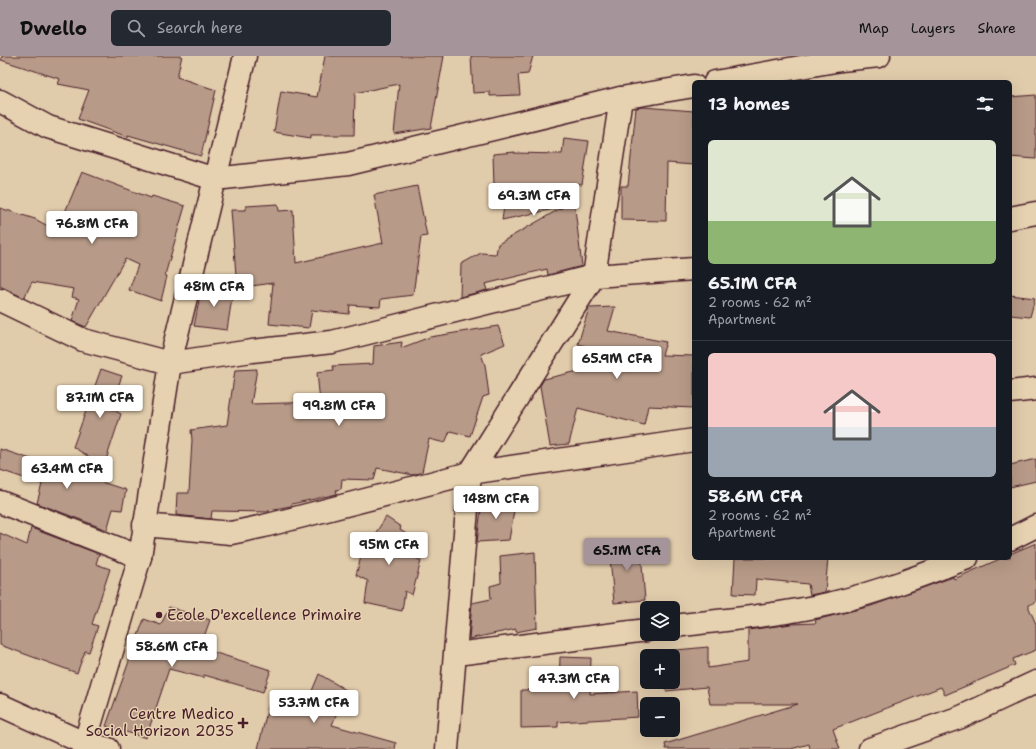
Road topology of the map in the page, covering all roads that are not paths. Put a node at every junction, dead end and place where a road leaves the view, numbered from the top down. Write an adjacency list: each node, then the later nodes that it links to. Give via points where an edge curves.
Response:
1 (245, 56): 7 (street)
2 (879, 56): 3 (street)
3 (726, 80)
4 (692, 86): 5 (street)
5 (621, 98): 7 (street, via 348,164); 11 (street)
6 (0, 100): 7 (street, via 48,127)
7 (215, 179): 13 (street)
8 (1036, 213): 9 (street)
9 (1012, 218)
10 (692, 269): 11 (street)
11 (594, 276): 13 (street, via 332,342); 17 (street)
12 (0, 300): 13 (street, via 82,340)
13 (170, 363): 19 (street)
14 (1036, 389): 15 (street)
15 (1012, 392)
16 (692, 440): 17 (street)
17 (470, 473): 19 (street, via 231,533); 26 (street)
18 (0, 502): 22 (street)
19 (144, 525): 22 (street)
20 (1036, 526): 21 (street)
21 (1012, 538)
22 (140, 557): 29 (street)
23 (962, 560): 24 (street, via 909,580 833,603)
24 (680, 625)
25 (640, 631): 26 (street)
26 (456, 654): 31 (street)
27 (1036, 682): 32 (street, via 961,717)
28 (0, 704): 29 (street)
29 (84, 746): 30 (street)
30 (108, 749)
31 (447, 749)
32 (870, 749)

